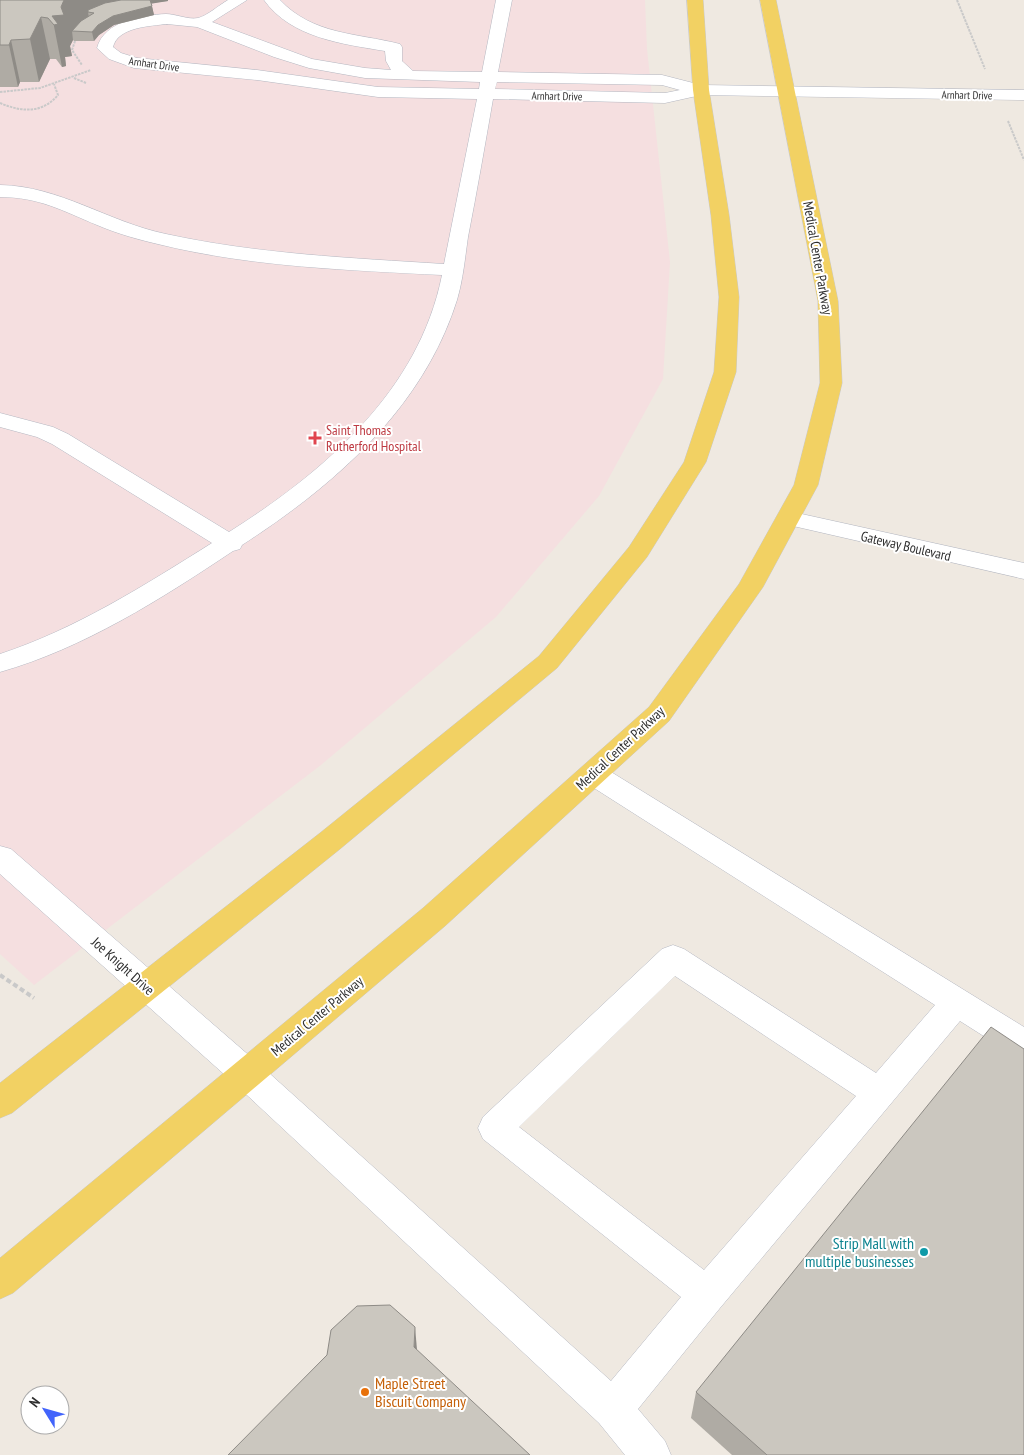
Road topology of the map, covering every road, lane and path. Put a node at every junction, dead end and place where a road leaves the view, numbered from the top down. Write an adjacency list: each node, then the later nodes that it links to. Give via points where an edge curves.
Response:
1 (239, 0): 7 (street)
2 (272, 0): 10 (street, via 286,15 319,31 394,47 393,62)
3 (504, 0): 14 (street)
4 (695, 0): 15 (main road)
5 (768, 0): 17 (main road, Medical Center Parkway)
6 (957, 0): 9 (path)
7 (200, 23): 10 (street, Arnhart Drive, via 308,63 364,73); 14 (street, Arnhart Drive, via 167,19 132,25 113,34 105,43 106,48 122,59 147,65 257,75 361,91)
8 (91, 70): 11 (path)
9 (988, 75)
10 (409, 76): 14 (street, Arnhart Drive)
11 (74, 77): 12 (path); 13 (path)
12 (86, 83)
13 (54, 84): 16 (path); 19 (path, via 58,95 42,109 20,110)
14 (488, 86): 15 (street, Arnhart Drive, via 665,98); 23 (street)
15 (701, 90): 17 (street, Arnhart Drive); 32 (main road, via 729,297 725,372 695,462 638,552 548,662 330,842)
16 (0, 92)
17 (786, 92): 18 (street, Arnhart Drive); 25 (main road, Medical Center Parkway, via 828,301 831,382 806,485)
18 (1022, 101)
19 (0, 103)
20 (1006, 117): 21 (path)
21 (1024, 160)
22 (3, 188): 23 (street, via 46,195 126,230 184,244 285,258)
23 (450, 270): 26 (street, via 446,299 435,334 418,368 392,404 318,479)
24 (0, 420): 26 (street, via 60,439)
25 (788, 518): 27 (street, Gateway Boulevard); 29 (main road, Medical Center Parkway, via 750,587 659,714)
26 (231, 544): 28 (street, via 90,627)
27 (1024, 571)
28 (0, 663)
29 (593, 774): 34 (street); 36 (main road, Medical Center Parkway, via 434,916)
30 (0, 857): 32 (street, Joe Knight Drive)
31 (0, 975): 33 (path)
32 (145, 986): 36 (street, Joe Knight Drive); 38 (main road)
33 (34, 998)
34 (957, 1002): 35 (street); 37 (street)
35 (1024, 1044)
36 (247, 1074): 39 (main road, Medical Center Parkway); 41 (street, Joe Knight Drive)
37 (880, 1093): 40 (street); 40 (street, via 673,958 495,1128)
38 (0, 1103)
39 (0, 1281)
40 (708, 1295): 41 (street)
41 (613, 1409): 42 (street, Joe Knight Drive)
42 (651, 1455)

